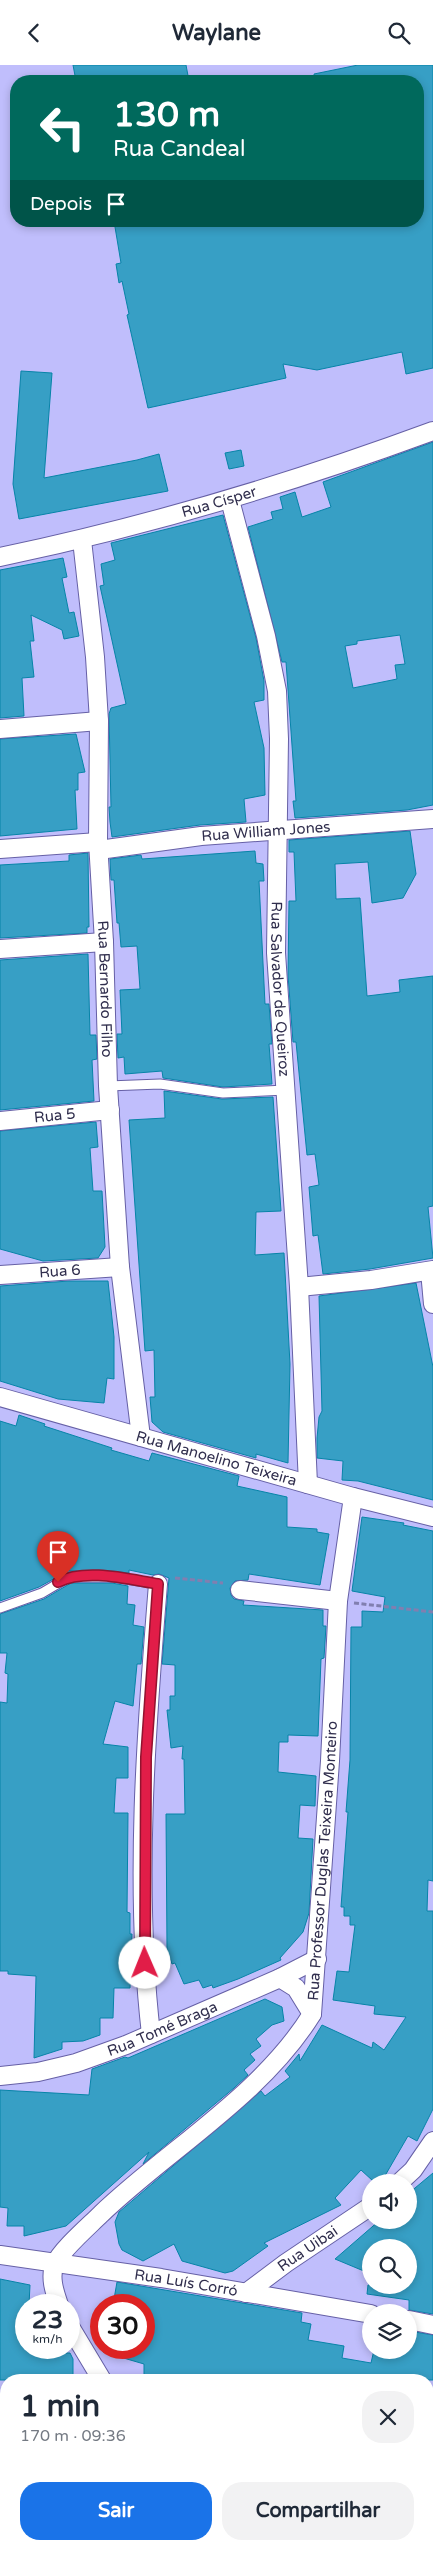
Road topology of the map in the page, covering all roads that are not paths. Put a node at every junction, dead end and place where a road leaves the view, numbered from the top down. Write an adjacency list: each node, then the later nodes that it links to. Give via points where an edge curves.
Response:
1 (433, 431): 2 (street, Rua Císper)
2 (230, 499): 3 (street, Rua Císper); 8 (street, Rua Salvador de Queiroz, via 277,691)
3 (82, 540): 4 (street, Rua Císper); 5 (street, Rua Bernardo Filho)
4 (0, 557)
5 (99, 721): 6 (street); 9 (street, Rua Bernardo Filho)
6 (0, 729)
7 (433, 819): 8 (street, Rua William Jones)
8 (277, 830): 9 (street, Rua William Jones); 14 (street, Rua Salvador de Queiroz, via 276,953)
9 (99, 846): 10 (street, Rua William Jones); 11 (street, Rua Bernardo Filho)
10 (0, 849)
11 (104, 942): 12 (street); 13 (street, Rua Bernardo Filho)
12 (0, 949)
13 (108, 1086): 14 (lane, via 160,1084 223,1093); 15 (street, Rua Bernardo Filho)
14 (286, 1090): 20 (street, Rua Salvador de Queiroz)
15 (110, 1110): 16 (street, Rua 5); 17 (street, Rua Bernardo Filho)
16 (0, 1121)
17 (120, 1267): 19 (street, Rua 6); 23 (street, Rua Bernardo Filho)
18 (431, 1271): 20 (street); 21 (street)
19 (0, 1275)
20 (299, 1287): 24 (street, Rua Salvador de Queiroz)
21 (433, 1304)
22 (0, 1397): 23 (street, Rua Manoelino Teixeira)
23 (141, 1437): 24 (street, Rua Manoelino Teixeira)
24 (308, 1484): 25 (street, Rua Manoelino Teixeira)
25 (353, 1497): 26 (street, Rua Manoelino Teixeira); 29 (street, Rua Professor Duglas Teixeira Monteiro)
26 (433, 1517)
27 (158, 1584): 30 (lane, via 112,1577 69,1577 42,1593); 34 (street, via 145,1793 144,1949)
28 (240, 1590): 29 (street)
29 (338, 1601): 31 (street, Rua Professor Duglas Teixeira Monteiro)
30 (0, 1608)
31 (317, 1959): 32 (street, Rua Tomé Braga); 33 (street, Rua Professor Duglas Teixeira Monteiro)
32 (280, 1977): 33 (street, via 296,1988); 34 (street, Rua Tomé Braga)
33 (312, 2015): 40 (street, Rua Professor Duglas Teixeira Monteiro, via 289,2046 248,2089 117,2199)
34 (151, 2034): 35 (street, Rua Tomé Braga, via 76,2063)
35 (0, 2076)
36 (433, 2141): 37 (street)
37 (409, 2174)
38 (362, 2212): 41 (street, Rua Uibai)
39 (0, 2255): 40 (street, Rua Luís Corró)
40 (55, 2264): 41 (street, Rua Luís Corró); 42 (street)
41 (246, 2293): 43 (street, Rua Luís Corró)
42 (55, 2294)
43 (362, 2312)
44 (417, 2322): 45 (street)
45 (433, 2325)
46 (80, 2343): 47 (street)
47 (98, 2374)

